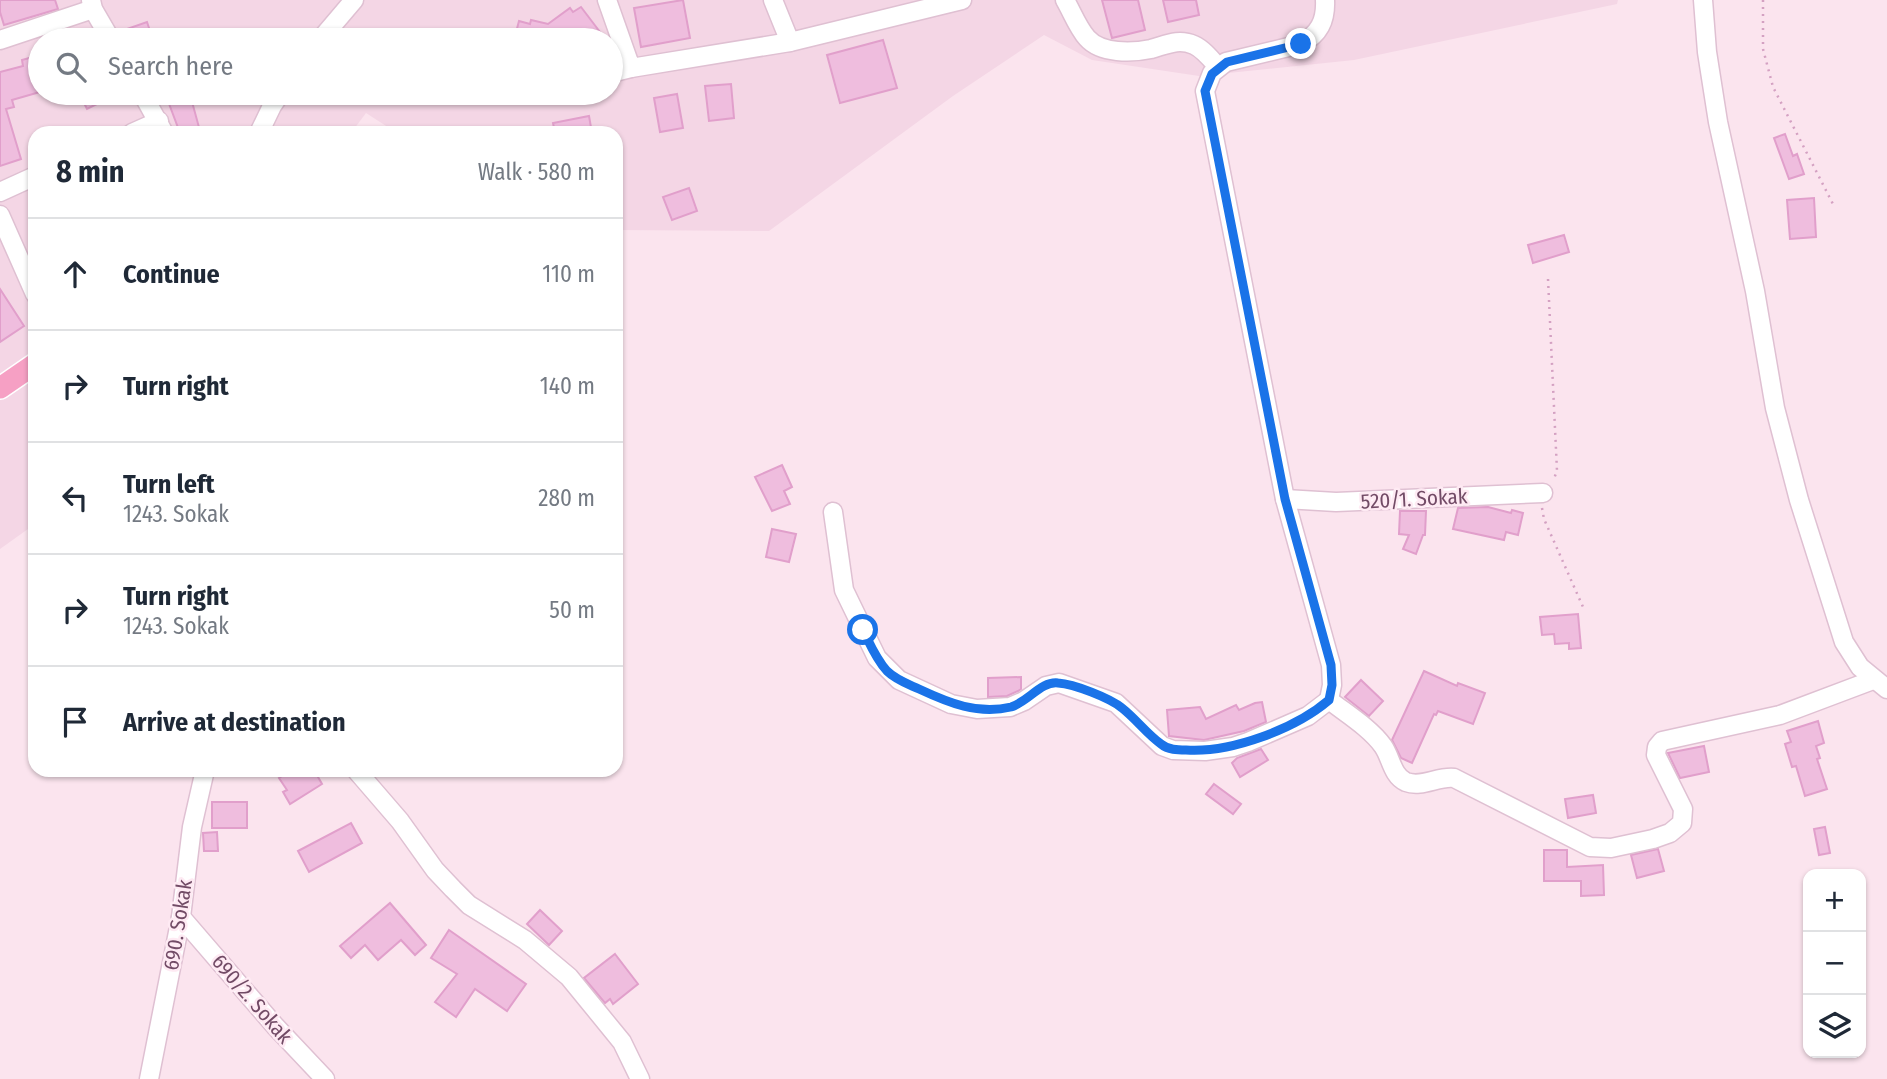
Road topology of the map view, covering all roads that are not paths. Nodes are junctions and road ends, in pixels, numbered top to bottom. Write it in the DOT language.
graph roads {
  1 [pos="354,0"];
  2 [pos="607,0"];
  3 [pos="773,0"];
  4 [pos="962,0"];
  5 [pos="1065,0"];
  6 [pos="1325,0"];
  7 [pos="1703,0"];
  8 [pos="92,5"];
  9 [pos="32,28"];
  10 [pos="104,28"];
  11 [pos="330,28"];
  12 [pos="617,28"];
  13 [pos="28,29"];
  14 [pos="0,40"];
  15 [pos="790,42"];
  16 [pos="623,45"];
  17 [pos="1218,67"];
  18 [pos="631,68"];
  19 [pos="623,70"];
  20 [pos="149,105"];
  21 [pos="274,105"];
  22 [pos="160,126"];
  23 [pos="263,126"];
  24 [pos="28,179"];
  25 [pos="0,192"];
  26 [pos="0,215"];
  27 [pos="28,278"];
  28 [pos="28,369"];
  29 [pos="0,388"];
  30 [pos="1543,493"];
  31 [pos="1285,499"];
  32 [pos="833,512"];
  33 [pos="1880,684"];
  34 [pos="1329,700"];
  35 [pos="203,777"];
  36 [pos="362,777"];
  37 [pos="181,917"];
  38 [pos="149,1079"];
  39 [pos="325,1079"];
  40 [pos="640,1079"];
  1 -- 11 [label="street"];
  2 -- 12 [label="street"];
  3 -- 15 [label="street"];
  4 -- 15 [label="street"];
  5 -- 17 [label="street"];
  6 -- 17 [label="street"];
  7 -- 33 [label="street"];
  8 -- 9 [label="street"];
  8 -- 10 [label="street"];
  13 -- 14 [label="street"];
  15 -- 18 [label="street"];
  16 -- 18 [label="street"];
  17 -- 31 [label="street"];
  18 -- 19 [label="street"];
  20 -- 22 [label="street"];
  21 -- 23 [label="street"];
  24 -- 25 [label="street"];
  26 -- 27 [label="street"];
  28 -- 29 [label="main road"];
  30 -- 31 [label="street, 520/1. Sokak"];
  31 -- 34 [label="street"];
  32 -- 34 [label="street"];
  33 -- 34 [label="street"];
  35 -- 37 [label="street, 690. Sokak"];
  36 -- 40 [label="street"];
  37 -- 38 [label="street, 690. Sokak"];
  37 -- 39 [label="street, 690/2. Sokak"];
}
